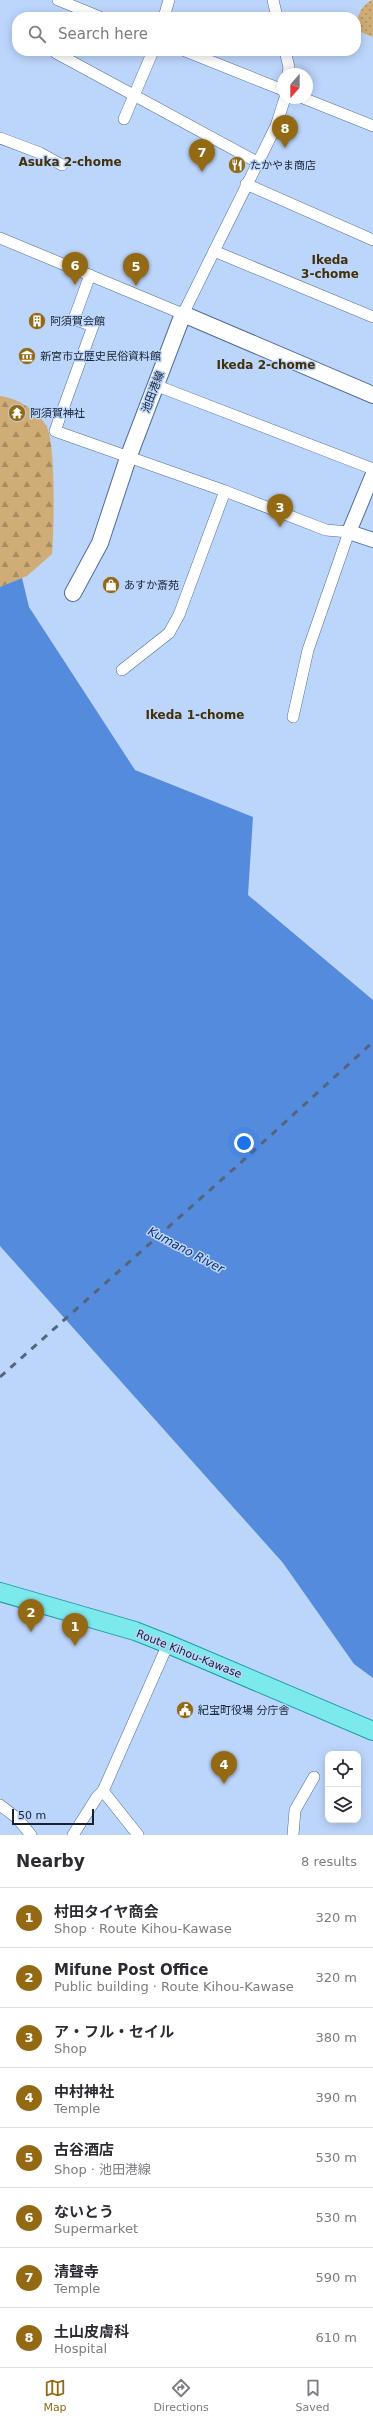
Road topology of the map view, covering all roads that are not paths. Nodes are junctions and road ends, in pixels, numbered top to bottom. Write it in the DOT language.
graph roads {
  1 [pos="58,0"];
  2 [pos="169,0"];
  3 [pos="273,0"];
  4 [pos="88,12"];
  5 [pos="165,12"];
  6 [pos="276,12"];
  7 [pos="62,56"];
  8 [pos="151,56"];
  9 [pos="198,56"];
  10 [pos="286,56"];
  11 [pos="289,68"];
  12 [pos="277,88"];
  13 [pos="135,96"];
  14 [pos="313,102"];
  15 [pos="283,104"];
  16 [pos="124,119"];
  17 [pos="373,126"];
  18 [pos="0,138"];
  19 [pos="257,162"];
  20 [pos="62,165"];
  21 [pos="246,184"];
  22 [pos="0,238"];
  23 [pos="373,240"];
  24 [pos="214,251"];
  25 [pos="90,275"];
  26 [pos="183,314"];
  27 [pos="373,317"];
  28 [pos="155,385"];
  29 [pos="373,395"];
  30 [pos="128,458"];
  31 [pos="373,469"];
  32 [pos="373,474"];
  33 [pos="225,491"];
  34 [pos="349,532"];
  35 [pos="373,540"];
  36 [pos="73,593"];
  37 [pos="122,670"];
  38 [pos="293,717"];
  39 [pos="1,1596"];
  40 [pos="168,1644"];
  41 [pos="373,1731"];
  42 [pos="314,1776"];
  43 [pos="104,1791"];
  44 [pos="0,1805"];
  45 [pos="31,1835"];
  46 [pos="73,1835"];
  47 [pos="138,1835"];
  48 [pos="293,1835"];
  1 -- 4 [label="street"];
  2 -- 5 [label="street"];
  3 -- 6 [label="street"];
  7 -- 13 [label="street"];
  8 -- 13 [label="street"];
  9 -- 12 [label="street"];
  10 -- 11 [label="street"];
  13 -- 16 [label="street"];
  13 -- 19 [label="street"];
  14 -- 17 [label="street"];
  15 -- 19 [label="street"];
  18 -- 20 [label="street"];
  19 -- 21 [label="street"];
  21 -- 23 [label="street"];
  21 -- 24 [label="street"];
  22 -- 25 [label="street"];
  24 -- 26 [label="street"];
  24 -- 27 [label="street"];
  25 -- 26 [label="street"];
  25 -- 30 [label="street"];
  26 -- 28 [label="main road, 池田港線"];
  26 -- 29 [label="main road"];
  28 -- 30 [label="main road, 池田港線"];
  28 -- 31 [label="street"];
  30 -- 33 [label="street"];
  30 -- 36 [label="main road, 池田港線"];
  32 -- 34 [label="street"];
  33 -- 34 [label="street"];
  33 -- 37 [label="street"];
  34 -- 35 [label="street"];
  34 -- 38 [label="street"];
  39 -- 40 [label="main road, Route Kihou-Kawase"];
  40 -- 41 [label="main road, Route Kihou-Kawase"];
  40 -- 43 [label="street"];
  42 -- 48 [label="street"];
  43 -- 46 [label="street"];
  43 -- 47 [label="street"];
  44 -- 45 [label="street"];
}
